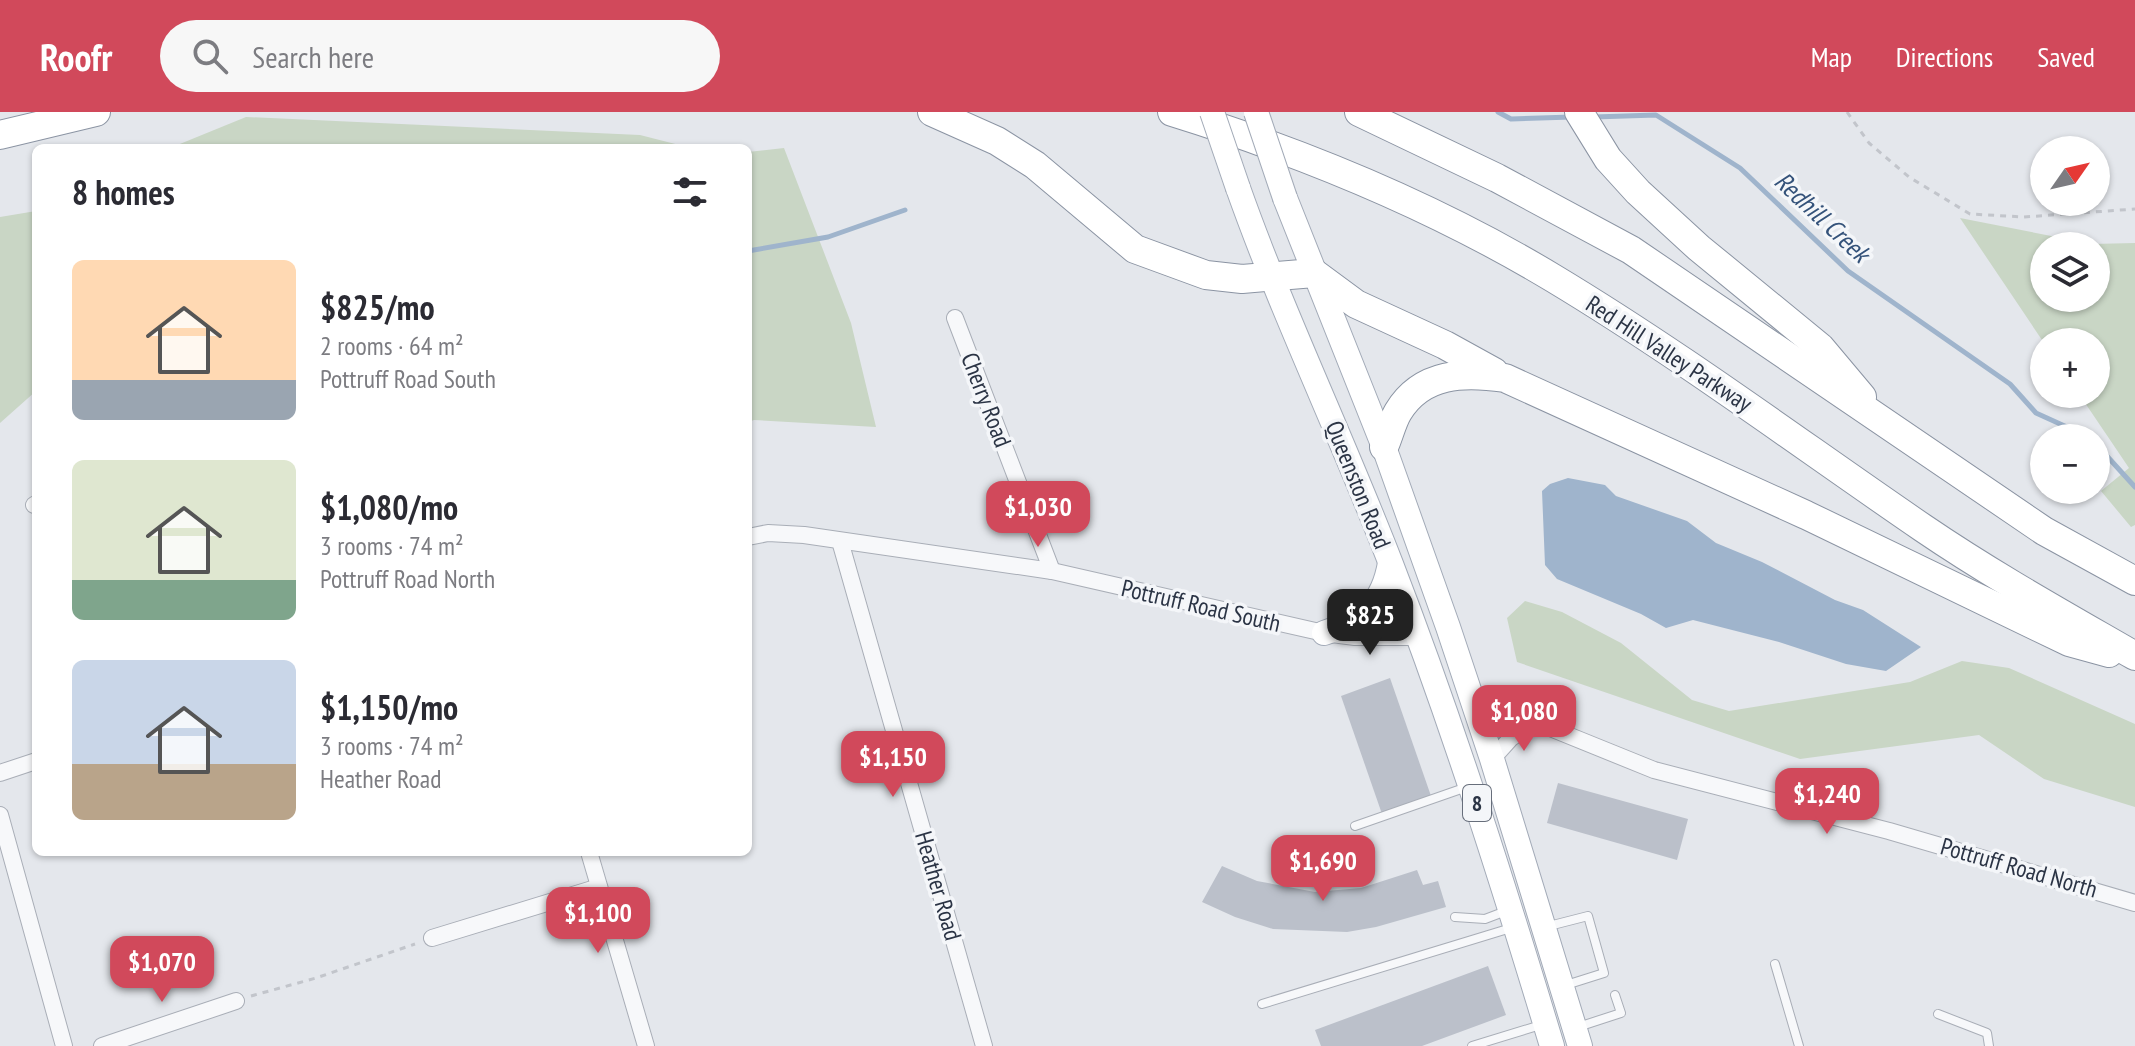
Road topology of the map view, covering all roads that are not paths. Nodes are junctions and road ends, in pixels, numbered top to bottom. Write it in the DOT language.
graph roads {
  1 [pos="96,112"];
  2 [pos="932,112"];
  3 [pos="1172,112"];
  4 [pos="1212,112"];
  5 [pos="1256,112"];
  6 [pos="1359,112"];
  7 [pos="1579,112"];
  8 [pos="0,135"];
  9 [pos="1314,273"];
  10 [pos="1270,277"];
  11 [pos="955,318"];
  12 [pos="1505,378"];
  13 [pos="1885,425"];
  14 [pos="1384,447"];
  15 [pos="752,536"];
  16 [pos="840,541"];
  17 [pos="1390,563"];
  18 [pos="1052,571"];
  19 [pos="2135,581"];
  20 [pos="1324,633"];
  21 [pos="1419,637"];
  22 [pos="2135,659"];
  23 [pos="1469,692"];
  24 [pos="1536,722"];
  25 [pos="1492,759"];
  26 [pos="32,762"];
  27 [pos="0,773"];
  28 [pos="1471,785"];
  29 [pos="0,815"];
  30 [pos="1355,826"];
  31 [pos="590,856"];
  32 [pos="599,887"];
  33 [pos="2135,903"];
  34 [pos="1455,917"];
  35 [pos="1513,918"];
  36 [pos="1543,928"];
  37 [pos="432,938"];
  38 [pos="1775,964"];
  39 [pos="1561,986"];
  40 [pos="1615,995"];
  41 [pos="236,1001"];
  42 [pos="1262,1004"];
  43 [pos="1938,1014"];
  44 [pos="1548,1035"];
  45 [pos="1577,1037"];
  46 [pos="64,1046"];
  47 [pos="102,1046"];
  48 [pos="646,1046"];
  49 [pos="984,1046"];
  50 [pos="1472,1046"];
  51 [pos="1799,1046"];
  52 [pos="1989,1046"];
  1 -- 8 [label="highway"];
  2 -- 10 [label="highway"];
  3 -- 22 [label="highway, Red Hill Valley Parkway"];
  4 -- 10 [label="main road, Queenston Road / 8, bridge"];
  5 -- 9 [label="main road, Queenston Road / 8, bridge"];
  6 -- 13 [label="highway"];
  7 -- 13 [label="highway"];
  9 -- 10 [label="highway"];
  9 -- 12 [label="highway"];
  9 -- 14 [label="main road, Queenston Road / 8"];
  10 -- 17 [label="main road, Queenston Road / 8"];
  11 -- 18 [label="street, Cherry Road"];
  12 -- 14 [label="highway"];
  12 -- 22 [label="highway"];
  13 -- 19 [label="highway"];
  14 -- 23 [label="main road, Queenston Road / 8"];
  15 -- 16 [label="street, Pottruff Road South"];
  16 -- 18 [label="street, Pottruff Road South"];
  16 -- 49 [label="street, Heather Road"];
  17 -- 20 [label="main road"];
  17 -- 21 [label="main road, Queenston Road / 8"];
  18 -- 20 [label="street, Pottruff Road South"];
  20 -- 21 [label="street, Pottruff Road South"];
  21 -- 28 [label="main road, Queenston Road / 8"];
  23 -- 24 [label="street, Pottruff Road North"];
  23 -- 25 [label="main road, Queenston Road / 8"];
  24 -- 25 [label="street"];
  24 -- 33 [label="street, Pottruff Road North"];
  25 -- 36 [label="main road, Queenston Road / 8"];
  26 -- 27 [label="street"];
  28 -- 30 [label="lane"];
  28 -- 35 [label="main road, Queenston Road / 8"];
  29 -- 46 [label="street"];
  31 -- 32 [label="street"];
  32 -- 37 [label="street"];
  32 -- 48 [label="street"];
  34 -- 35 [label="lane"];
  35 -- 42 [label="lane"];
  35 -- 44 [label="main road, Queenston Road / 8"];
  36 -- 39 [label="main road, Queenston Road / 8"];
  36 -- 39 [label="lane"];
  38 -- 51 [label="lane"];
  39 -- 45 [label="main road, Queenston Road / 8"];
  40 -- 45 [label="lane"];
  41 -- 47 [label="street"];
  43 -- 52 [label="lane"];
  44 -- 50 [label="lane"];
}
